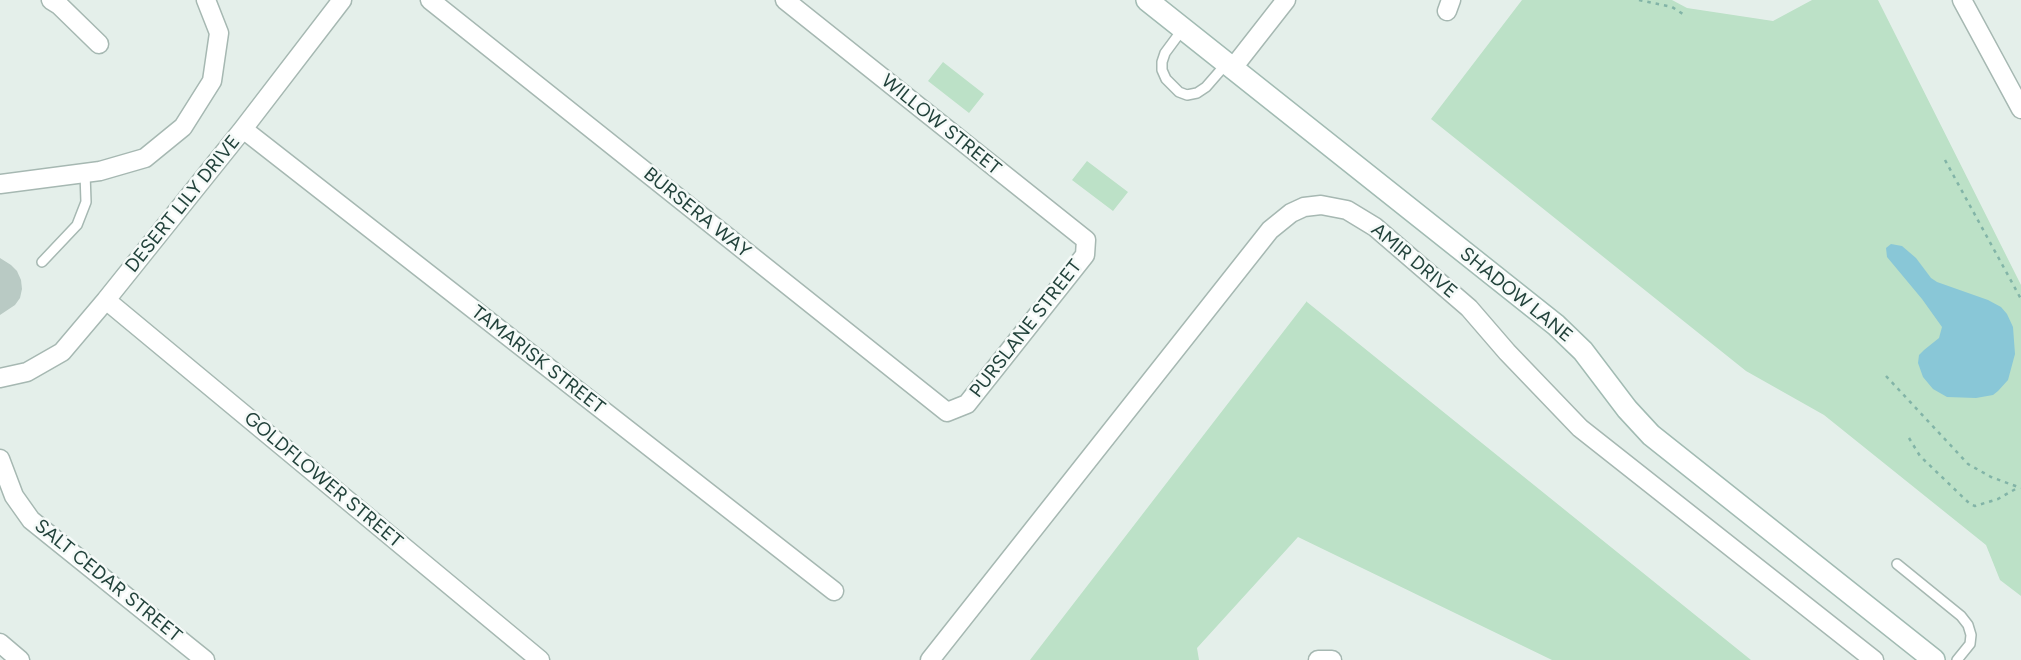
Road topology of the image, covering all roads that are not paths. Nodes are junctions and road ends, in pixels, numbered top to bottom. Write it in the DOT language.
graph roads {
  1 [pos="51,0"];
  2 [pos="206,0"];
  3 [pos="342,0"];
  4 [pos="430,0"];
  5 [pos="785,0"];
  6 [pos="1147,0"];
  7 [pos="1286,0"];
  8 [pos="1962,0"];
  9 [pos="1183,29"];
  10 [pos="99,44"];
  11 [pos="1229,66"];
  12 [pos="2021,109"];
  13 [pos="243,129"];
  14 [pos="85,173"];
  15 [pos="0,184"];
  16 [pos="1085,255"];
  17 [pos="42,262"];
  18 [pos="106,300"];
  19 [pos="0,378"];
  20 [pos="967,404"];
  21 [pos="0,459"];
  22 [pos="1897,564"];
  23 [pos="834,591"];
  24 [pos="0,643"];
  25 [pos="1853,654"];
  26 [pos="20,660"];
  27 [pos="205,660"];
  28 [pos="540,660"];
  29 [pos="930,660"];
  30 [pos="1318,660"];
  31 [pos="1332,660"];
  32 [pos="1874,660"];
  33 [pos="1934,660"];
  34 [pos="1957,660"];
  1 -- 10 [label="street"];
  2 -- 14 [label="street"];
  3 -- 13 [label="street, DESERT LILY DRIVE"];
  4 -- 20 [label="street, BURSERA WAY"];
  5 -- 16 [label="street, WILLOW STREET"];
  6 -- 9 [label="street, SHADOW LANE"];
  7 -- 11 [label="street"];
  8 -- 12 [label="street"];
  9 -- 11 [label="street, SHADOW LANE"];
  9 -- 11 [label="lane"];
  11 -- 33 [label="street, SHADOW LANE"];
  13 -- 18 [label="street, DESERT LILY DRIVE"];
  13 -- 23 [label="street, TAMARISK STREET"];
  14 -- 15 [label="street"];
  14 -- 17 [label="lane"];
  16 -- 20 [label="street, PURSLANE STREET"];
  18 -- 19 [label="street, DESERT LILY DRIVE"];
  18 -- 28 [label="street, GOLDFLOWER STREET"];
  21 -- 27 [label="street, SALT CEDAR STREET"];
  22 -- 34 [label="lane"];
  24 -- 26 [label="street"];
  25 -- 29 [label="street, AMIR DRIVE"];
  25 -- 32 [label="street, AMIR DRIVE"];
  30 -- 31 [label="street"];
}
